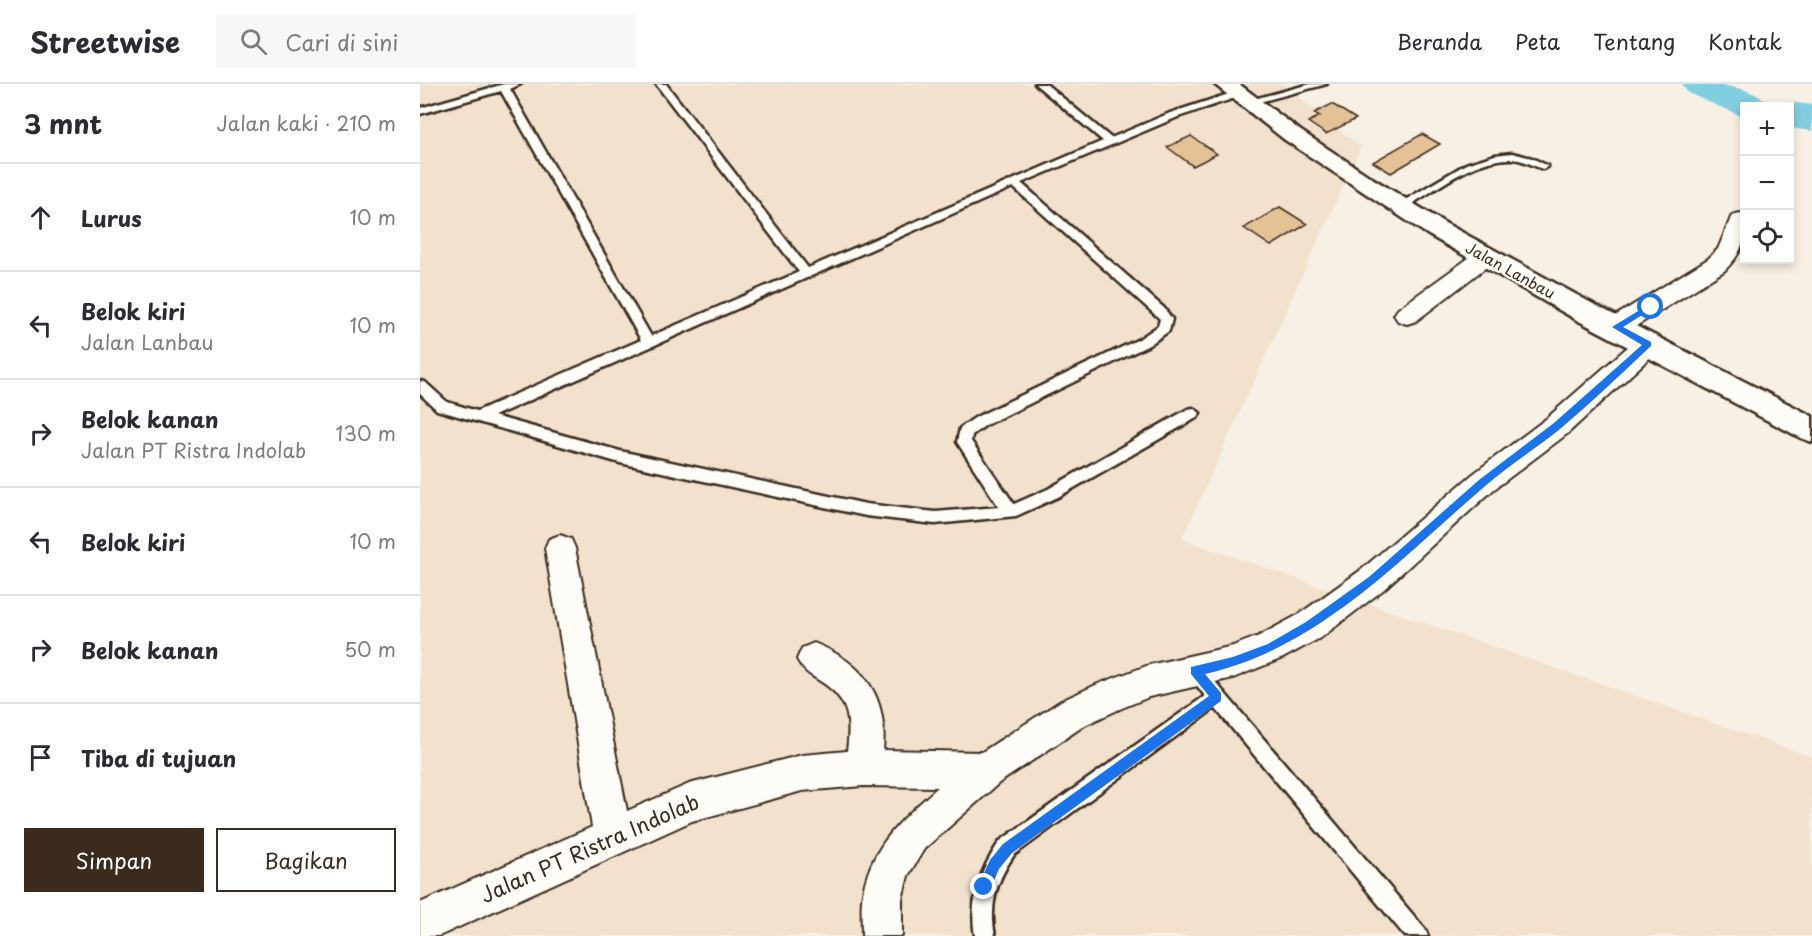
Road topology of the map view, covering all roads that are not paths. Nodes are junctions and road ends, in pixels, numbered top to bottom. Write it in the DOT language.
graph roads {
  1 [pos="516,84"];
  2 [pos="661,84"];
  3 [pos="1040,84"];
  4 [pos="1322,84"];
  5 [pos="504,87"];
  6 [pos="1232,95"];
  7 [pos="420,111"];
  8 [pos="1110,142"];
  9 [pos="1544,166"];
  10 [pos="1014,182"];
  11 [pos="1401,206"];
  12 [pos="1740,220"];
  13 [pos="1485,257"];
  14 [pos="806,273"];
  15 [pos="1407,315"];
  16 [pos="1616,327"];
  17 [pos="649,343"];
  18 [pos="1648,344"];
  19 [pos="420,386"];
  20 [pos="1193,413"];
  21 [pos="478,417"];
  22 [pos="1812,430"];
  23 [pos="1011,512"];
  24 [pos="560,548"];
  25 [pos="813,659"];
  26 [pos="1195,671"];
  27 [pos="1217,697"];
  28 [pos="863,768"];
  29 [pos="986,770"];
  30 [pos="613,836"];
  31 [pos="436,924"];
  32 [pos="882,936"];
  33 [pos="985,936"];
  34 [pos="1418,936"];
  1 -- 5 [label="lane"];
  2 -- 14 [label="lane"];
  3 -- 8 [label="lane"];
  4 -- 6 [label="lane"];
  5 -- 7 [label="lane"];
  5 -- 17 [label="lane"];
  6 -- 8 [label="lane"];
  6 -- 11 [label="street, Jalan Lanbau"];
  8 -- 10 [label="lane"];
  9 -- 11 [label="lane"];
  10 -- 14 [label="lane"];
  10 -- 23 [label="lane"];
  11 -- 13 [label="street, Jalan Lanbau"];
  12 -- 16 [label="street"];
  13 -- 15 [label="street"];
  13 -- 16 [label="street, Jalan Lanbau"];
  14 -- 17 [label="lane"];
  16 -- 18 [label="street, Jalan Lanbau"];
  17 -- 21 [label="lane"];
  18 -- 22 [label="street, Jalan Lanbau"];
  18 -- 26 [label="street"];
  19 -- 21 [label="lane"];
  20 -- 23 [label="lane"];
  21 -- 23 [label="lane"];
  24 -- 30 [label="street"];
  25 -- 28 [label="street"];
  26 -- 27 [label="lane"];
  26 -- 29 [label="street"];
  27 -- 33 [label="lane"];
  27 -- 34 [label="lane"];
  28 -- 29 [label="street, Jalan PT Ristra Indolab"];
  28 -- 30 [label="street, Jalan PT Ristra Indolab"];
  29 -- 32 [label="street"];
  30 -- 31 [label="street, Jalan PT Ristra Indolab"];
}
